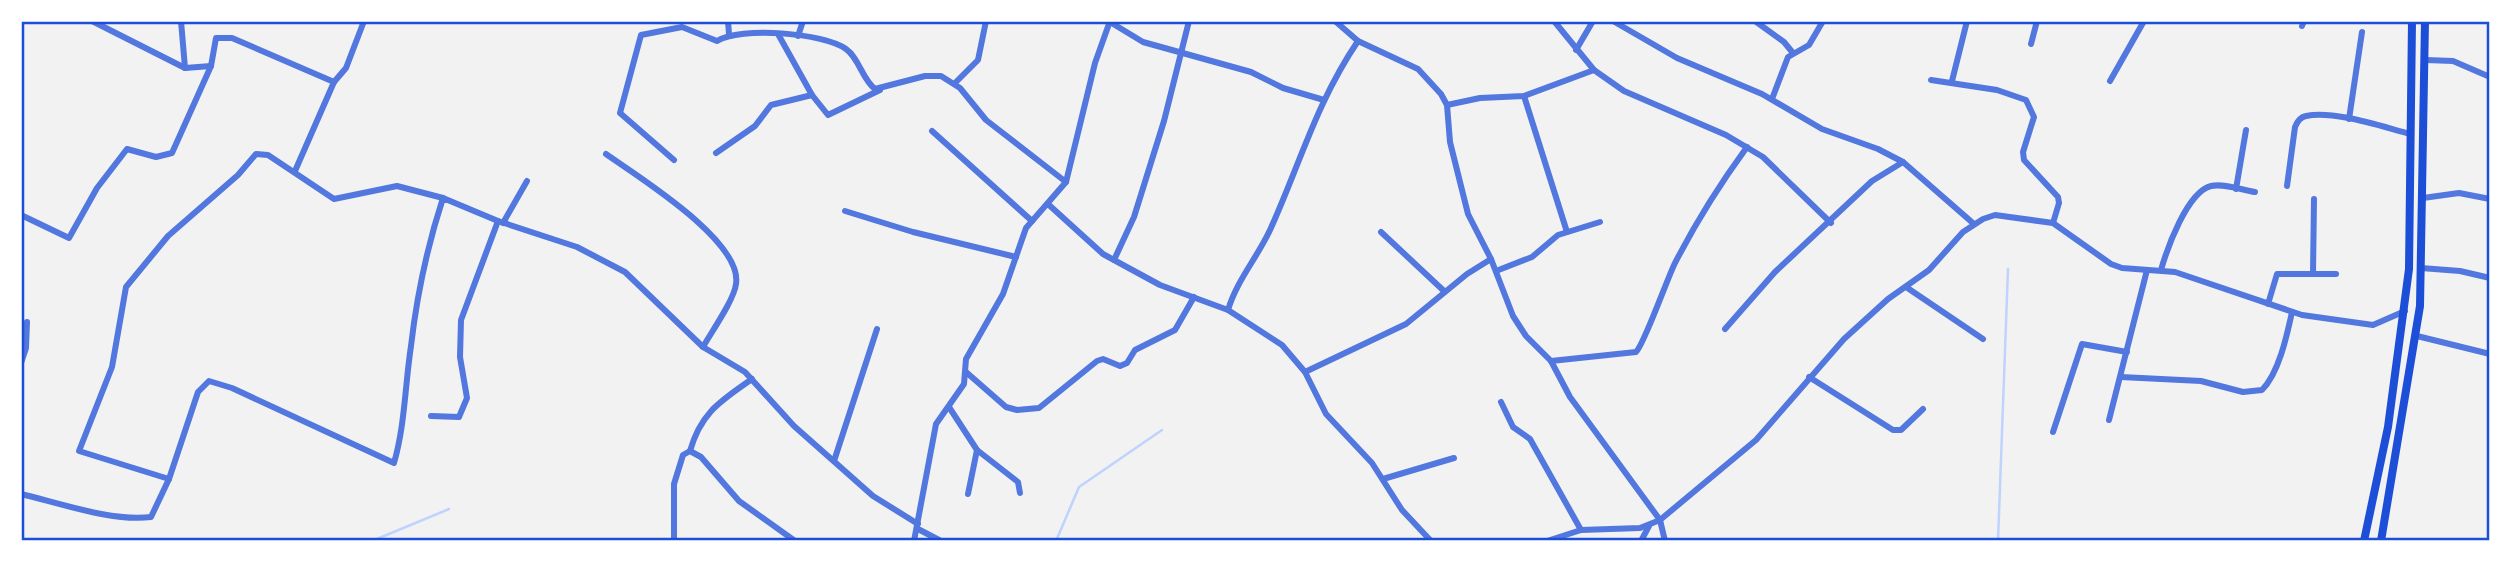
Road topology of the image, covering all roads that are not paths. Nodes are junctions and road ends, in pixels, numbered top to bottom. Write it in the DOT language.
graph roads {
  1 [pos="92,21"];
  2 [pos="181,21"];
  3 [pos="363,21"];
  4 [pos="728,21"];
  5 [pos="803,21"];
  6 [pos="986,21"];
  7 [pos="1110,21"];
  8 [pos="1189,21"];
  9 [pos="1335,21"];
  10 [pos="1554,21"];
  11 [pos="1593,21"];
  12 [pos="1613,21"];
  13 [pos="1755,21"];
  14 [pos="1823,21"];
  15 [pos="1967,21"];
  16 [pos="2037,21"];
  17 [pos="2144,21"];
  18 [pos="2412,21"];
  19 [pos="2425,21"];
  20 [pos="2362,32"];
  21 [pos="729,34"];
  22 [pos="778,34"];
  23 [pos="798,36"];
  24 [pos="1359,41"];
  25 [pos="2031,44"];
  26 [pos="1576,50"];
  27 [pos="1179,51"];
  28 [pos="1793,53"];
  29 [pos="2426,60"];
  30 [pos="211,66"];
  31 [pos="185,68"];
  32 [pos="1594,70"];
  33 [pos="2490,77"];
  34 [pos="1931,80"];
  35 [pos="1952,81"];
  36 [pos="2110,81"];
  37 [pos="334,82"];
  38 [pos="955,83"];
  39 [pos="882,89"];
  40 [pos="812,95"];
  41 [pos="1524,96"];
  42 [pos="1772,99"];
  43 [pos="1324,100"];
  44 [pos="1447,104"];
  45 [pos="2349,119"];
  46 [pos="2246,130"];
  47 [pos="932,131"];
  48 [pos="2411,134"];
  49 [pos="1746,147"];
  50 [pos="606,153"];
  51 [pos="716,153"];
  52 [pos="674,160"];
  53 [pos="1903,162"];
  54 [pos="295,172"];
  55 [pos="527,181"];
  56 [pos="1066,182"];
  57 [pos="2287,186"];
  58 [pos="2236,188"];
  59 [pos="2255,192"];
  60 [pos="443,198"];
  61 [pos="2423,198"];
  62 [pos="2314,199"];
  63 [pos="2490,199"];
  64 [pos="1049,205"];
  65 [pos="845,211"];
  66 [pos="21,215"];
  67 [pos="1032,221"];
  68 [pos="500,222"];
  69 [pos="1600,222"];
  70 [pos="1830,223"];
  71 [pos="2053,223"];
  72 [pos="1973,224"];
  73 [pos="1381,232"];
  74 [pos="1567,232"];
  75 [pos="1016,257"];
  76 [pos="1491,259"];
  77 [pos="1114,260"];
  78 [pos="2421,268"];
  79 [pos="2161,270"];
  80 [pos="1496,271"];
  81 [pos="2147,271"];
  82 [pos="2313,274"];
  83 [pos="2336,274"];
  84 [pos="2490,278"];
  85 [pos="1906,287"];
  86 [pos="1444,291"];
  87 [pos="1194,297"];
  88 [pos="2269,304"];
  89 [pos="1228,310"];
  90 [pos="2405,311"];
  91 [pos="2292,313"];
  92 [pos="27,322"];
  93 [pos="1725,329"];
  94 [pos="877,330"];
  95 [pos="2417,336"];
  96 [pos="1983,340"];
  97 [pos="703,347"];
  98 [pos="2127,352"];
  99 [pos="2490,354"];
  100 [pos="1551,360"];
  101 [pos="21,363"];
  102 [pos="967,372"];
  103 [pos="1305,372"];
  104 [pos="1809,377"];
  105 [pos="2121,377"];
  106 [pos="752,379"];
  107 [pos="1501,402"];
  108 [pos="949,407"];
  109 [pos="1923,409"];
  110 [pos="432,416"];
  111 [pos="2109,421"];
  112 [pos="2053,432"];
  113 [pos="977,450"];
  114 [pos="690,451"];
  115 [pos="1454,458"];
  116 [pos="834,461"];
  117 [pos="169,479"];
  118 [pos="1383,479"];
  119 [pos="1020,493"];
  120 [pos="21,494"];
  121 [pos="968,494"];
  122 [pos="1660,520"];
  123 [pos="918,526"];
  124 [pos="1649,526"];
  125 [pos="1581,530"];
  126 [pos="2384,540"];
  127 [pos="674,541"];
  128 [pos="794,541"];
  129 [pos="914,541"];
  130 [pos="941,541"];
  131 [pos="1431,541"];
  132 [pos="1548,541"];
  133 [pos="1642,541"];
  134 [pos="1665,541"];
  135 [pos="2364,541"];
  1 -- 31 [label="street"];
  2 -- 31 [label="street"];
  3 -- 37 [label="street"];
  4 -- 21 [label="street"];
  5 -- 23 [label="street"];
  6 -- 38 [label="street"];
  7 -- 27 [label="street"];
  7 -- 56 [label="street"];
  8 -- 27 [label="street"];
  9 -- 24 [label="street"];
  10 -- 26 [label="street"];
  11 -- 26 [label="street"];
  12 -- 42 [label="street"];
  13 -- 28 [label="street"];
  14 -- 28 [label="street"];
  15 -- 35 [label="street"];
  16 -- 25 [label="street"];
  17 -- 36 [label="street"];
  18 -- 48 [label="main road"];
  19 -- 29 [label="main road"];
  20 -- 45 [label="street"];
  21 -- 22 [label="street"];
  21 -- 52 [label="street"];
  22 -- 23 [label="street"];
  22 -- 40 [label="street"];
  23 -- 39 [label="street"];
  24 -- 43 [label="street"];
  24 -- 44 [label="street"];
  26 -- 32 [label="street"];
  27 -- 43 [label="street"];
  27 -- 77 [label="street"];
  28 -- 42 [label="street"];
  29 -- 33 [label="street"];
  29 -- 61 [label="main road"];
  30 -- 31 [label="street"];
  30 -- 37 [label="street"];
  30 -- 66 [label="street"];
  32 -- 41 [label="street"];
  32 -- 49 [label="street"];
  34 -- 35 [label="street"];
  35 -- 71 [label="street"];
  37 -- 54 [label="street"];
  38 -- 39 [label="street"];
  38 -- 56 [label="street"];
  39 -- 40 [label="street"];
  40 -- 51 [label="street"];
  41 -- 44 [label="street"];
  41 -- 74 [label="street"];
  42 -- 53 [label="street"];
  43 -- 89 [label="street"];
  44 -- 76 [label="street"];
  45 -- 48 [label="street"];
  45 -- 57 [label="street"];
  46 -- 58 [label="street"];
  47 -- 67 [label="street"];
  48 -- 90 [label="main road"];
  49 -- 70 [label="street"];
  49 -- 100 [label="street"];
  50 -- 97 [label="street"];
  53 -- 70 [label="street"];
  53 -- 72 [label="street"];
  54 -- 60 [label="street"];
  54 -- 117 [label="street"];
  55 -- 68 [label="street"];
  56 -- 64 [label="street"];
  58 -- 59 [label="street"];
  58 -- 79 [label="street"];
  60 -- 68 [label="street"];
  60 -- 117 [label="street"];
  61 -- 63 [label="street"];
  61 -- 78 [label="main road"];
  62 -- 82 [label="street"];
  64 -- 67 [label="street"];
  64 -- 77 [label="street"];
  65 -- 75 [label="street"];
  67 -- 75 [label="street"];
  68 -- 97 [label="street"];
  68 -- 110 [label="street"];
  69 -- 74 [label="street"];
  70 -- 93 [label="street"];
  71 -- 72 [label="street"];
  71 -- 81 [label="street"];
  72 -- 85 [label="street"];
  73 -- 86 [label="street"];
  74 -- 80 [label="street"];
  75 -- 102 [label="street"];
  76 -- 80 [label="street"];
  76 -- 86 [label="street"];
  77 -- 87 [label="street"];
  78 -- 84 [label="street"];
  78 -- 95 [label="main road"];
  79 -- 81 [label="street"];
  79 -- 88 [label="street"];
  80 -- 100 [label="street"];
  81 -- 98 [label="street"];
  82 -- 83 [label="street"];
  82 -- 88 [label="street"];
  85 -- 96 [label="street"];
  85 -- 104 [label="street"];
  86 -- 103 [label="street"];
  87 -- 89 [label="street"];
  87 -- 102 [label="street"];
  88 -- 91 [label="street"];
  89 -- 103 [label="street"];
  90 -- 91 [label="street"];
  90 -- 135 [label="main road"];
  91 -- 105 [label="street"];
  92 -- 101 [label="street"];
  94 -- 116 [label="street"];
  95 -- 99 [label="street"];
  95 -- 126 [label="main road"];
  97 -- 106 [label="street"];
  98 -- 105 [label="street"];
  98 -- 112 [label="street"];
  100 -- 122 [label="street"];
  102 -- 108 [label="street"];
  103 -- 118 [label="street"];
  104 -- 109 [label="street"];
  104 -- 122 [label="street"];
  105 -- 111 [label="street"];
  106 -- 114 [label="street"];
  106 -- 116 [label="street"];
  107 -- 125 [label="street"];
  108 -- 113 [label="street"];
  108 -- 123 [label="street"];
  113 -- 119 [label="street"];
  113 -- 121 [label="street"];
  114 -- 127 [label="street"];
  114 -- 128 [label="street"];
  115 -- 118 [label="street"];
  116 -- 123 [label="street"];
  117 -- 120 [label="street"];
  118 -- 131 [label="street"];
  122 -- 124 [label="street"];
  122 -- 134 [label="street"];
  123 -- 129 [label="street"];
  123 -- 130 [label="street"];
  124 -- 125 [label="street"];
  124 -- 133 [label="street"];
  125 -- 132 [label="street"];
}
